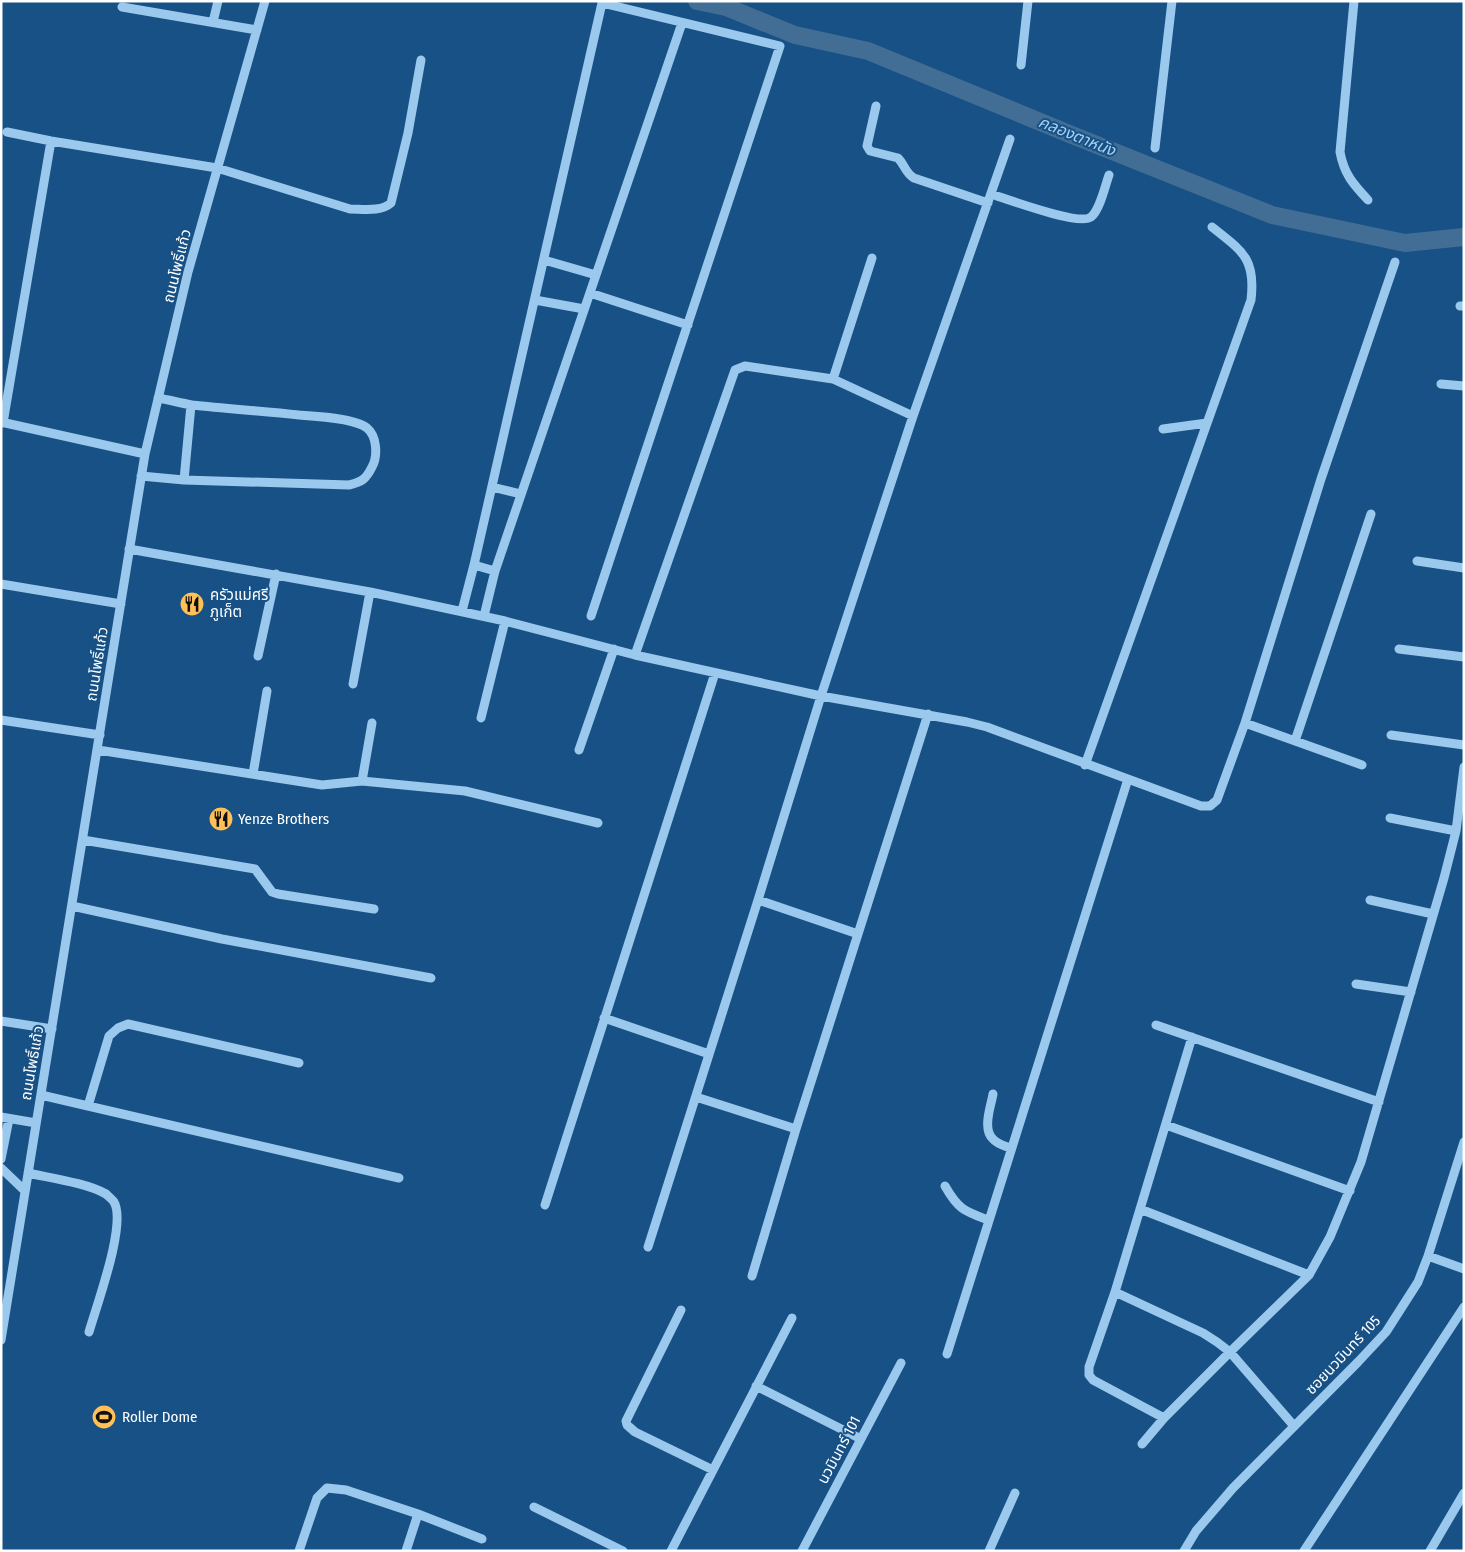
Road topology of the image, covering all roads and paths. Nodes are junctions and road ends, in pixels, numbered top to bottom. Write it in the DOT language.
graph roads {
  1 [pos="218,1"];
  2 [pos="265,1"];
  3 [pos="1028,1"];
  4 [pos="1172,1"];
  5 [pos="1354,1"];
  6 [pos="122,7"];
  7 [pos="214,22"];
  8 [pos="682,23"];
  9 [pos="257,30"];
  10 [pos="421,60"];
  11 [pos="1021,65"];
  12 [pos="876,106"];
  13 [pos="8,132"];
  14 [pos="1010,139"];
  15 [pos="51,141"];
  16 [pos="1155,148"];
  17 [pos="217,168"];
  18 [pos="1109,175"];
  19 [pos="989,198"];
  20 [pos="1368,200"];
  21 [pos="1212,227"];
  22 [pos="872,258"];
  23 [pos="544,260"];
  24 [pos="1395,262"];
  25 [pos="596,275"];
  26 [pos="590,293"];
  27 [pos="535,300"];
  28 [pos="584,309"];
  29 [pos="688,325"];
  30 [pos="833,379"];
  31 [pos="1441,384"];
  32 [pos="1464,386"];
  33 [pos="158,398"];
  34 [pos="191,405"];
  35 [pos="913,416"];
  36 [pos="2,422"];
  37 [pos="1207,423"];
  38 [pos="1162,430"];
  39 [pos="145,454"];
  40 [pos="141,476"];
  41 [pos="184,480"];
  42 [pos="492,486"];
  43 [pos="521,494"];
  44 [pos="1371,514"];
  45 [pos="129,549"];
  46 [pos="1417,561"];
  47 [pos="474,565"];
  48 [pos="1464,568"];
  49 [pos="495,571"];
  50 [pos="276,574"];
  51 [pos="1,584"];
  52 [pos="370,592"];
  53 [pos="121,604"];
  54 [pos="462,612"];
  55 [pos="484,616"];
  56 [pos="591,616"];
  57 [pos="505,621"];
  58 [pos="614,649"];
  59 [pos="1399,649"];
  60 [pos="635,655"];
  61 [pos="258,656"];
  62 [pos="1464,657"];
  63 [pos="715,673"];
  64 [pos="353,684"];
  65 [pos="267,692"];
  66 [pos="821,696"];
  67 [pos="928,714"];
  68 [pos="481,718"];
  69 [pos="1,720"];
  70 [pos="372,722"];
  71 [pos="1245,722"];
  72 [pos="100,735"];
  73 [pos="1392,735"];
  74 [pos="1295,741"];
  75 [pos="1464,745"];
  76 [pos="98,750"];
  77 [pos="579,750"];
  78 [pos="1085,765"];
  79 [pos="1362,765"];
  80 [pos="1464,766"];
  81 [pos="253,774"];
  82 [pos="1128,779"];
  83 [pos="362,781"];
  84 [pos="1390,818"];
  85 [pos="598,823"];
  86 [pos="1456,831"];
  87 [pos="83,840"];
  88 [pos="758,900"];
  89 [pos="1370,900"];
  90 [pos="72,906"];
  91 [pos="374,909"];
  92 [pos="1433,914"];
  93 [pos="858,934"];
  94 [pos="431,978"];
  95 [pos="1356,984"];
  96 [pos="1410,992"];
  97 [pos="604,1018"];
  98 [pos="1,1020"];
  99 [pos="1156,1025"];
  100 [pos="52,1029"];
  101 [pos="1192,1037"];
  102 [pos="710,1054"];
  103 [pos="299,1063"];
  104 [pos="993,1094"];
  105 [pos="41,1095"];
  106 [pos="696,1096"];
  107 [pos="1379,1102"];
  108 [pos="88,1106"];
  109 [pos="5,1118"];
  110 [pos="36,1123"];
  111 [pos="1166,1125"];
  112 [pos="796,1129"];
  113 [pos="1464,1142"];
  114 [pos="1010,1148"];
  115 [pos="1,1159"];
  116 [pos="1,1168"];
  117 [pos="28,1173"];
  118 [pos="399,1178"];
  119 [pos="945,1186"];
  120 [pos="1350,1190"];
  121 [pos="25,1191"];
  122 [pos="545,1205"];
  123 [pos="1140,1208"];
  124 [pos="988,1220"];
  125 [pos="648,1247"];
  126 [pos="1428,1256"];
  127 [pos="1464,1269"];
  128 [pos="1309,1275"];
  129 [pos="752,1276"];
  130 [pos="1115,1292"];
  131 [pos="1464,1307"];
  132 [pos="682,1310"];
  133 [pos="792,1318"];
  134 [pos="89,1332"];
  135 [pos="1,1340"];
  136 [pos="1230,1352"];
  137 [pos="947,1354"];
  138 [pos="901,1363"];
  139 [pos="756,1386"];
  140 [pos="1164,1418"];
  141 [pos="1294,1426"];
  142 [pos="861,1439"];
  143 [pos="1142,1444"];
  144 [pos="713,1470"];
  145 [pos="1015,1493"];
  146 [pos="1464,1493"];
  147 [pos="534,1506"];
  148 [pos="418,1514"];
  149 [pos="482,1539"];
  150 [pos="299,1551"];
  151 [pos="406,1551"];
  152 [pos="624,1551"];
  153 [pos="672,1551"];
  154 [pos="802,1551"];
  155 [pos="989,1551"];
  156 [pos="1184,1551"];
  157 [pos="1304,1551"];
  158 [pos="1430,1551"];
  1 -- 7 [label="street"];
  2 -- 9 [label="street, ถนนโพธิ์แก้ว"];
  3 -- 11 [label="street"];
  4 -- 16 [label="street"];
  5 -- 20 [label="street"];
  6 -- 7 [label="street"];
  7 -- 9 [label="street"];
  8 -- 23 [label="street"];
  8 -- 25 [label="street"];
  8 -- 29 [label="street"];
  9 -- 17 [label="street, ถนนโพธิ์แก้ว"];
  10 -- 17 [label="street"];
  12 -- 19 [label="street"];
  13 -- 15 [label="street"];
  14 -- 19 [label="street"];
  15 -- 17 [label="street"];
  15 -- 36 [label="street"];
  17 -- 33 [label="street, ถนนโพธิ์แก้ว"];
  18 -- 19 [label="street"];
  19 -- 35 [label="street"];
  21 -- 37 [label="street"];
  22 -- 30 [label="street"];
  23 -- 25 [label="street"];
  23 -- 27 [label="street"];
  24 -- 71 [label="street"];
  25 -- 26 [label="street"];
  26 -- 28 [label="street"];
  26 -- 29 [label="street"];
  27 -- 28 [label="street"];
  27 -- 42 [label="street"];
  28 -- 43 [label="street"];
  29 -- 56 [label="street"];
  30 -- 35 [label="street"];
  30 -- 60 [label="street"];
  31 -- 32 [label="street"];
  33 -- 34 [label="street"];
  33 -- 39 [label="street, ถนนโพธิ์แก้ว"];
  34 -- 41 [label="street"];
  34 -- 41 [label="street"];
  35 -- 66 [label="street"];
  36 -- 39 [label="street"];
  37 -- 38 [label="street"];
  37 -- 78 [label="street"];
  39 -- 40 [label="street, ถนนโพธิ์แก้ว"];
  40 -- 41 [label="street"];
  40 -- 45 [label="street, ถนนโพธิ์แก้ว"];
  42 -- 43 [label="street"];
  42 -- 47 [label="street"];
  43 -- 49 [label="street"];
  44 -- 74 [label="street"];
  45 -- 50 [label="street"];
  45 -- 53 [label="street, ถนนโพธิ์แก้ว"];
  46 -- 48 [label="street"];
  47 -- 49 [label="street"];
  47 -- 54 [label="street"];
  49 -- 55 [label="street"];
  50 -- 52 [label="street"];
  50 -- 61 [label="street"];
  51 -- 53 [label="street"];
  52 -- 54 [label="street"];
  52 -- 64 [label="street"];
  53 -- 72 [label="street, ถนนโพธิ์แก้ว"];
  54 -- 55 [label="street"];
  55 -- 57 [label="street"];
  57 -- 58 [label="street"];
  57 -- 68 [label="street"];
  58 -- 60 [label="street"];
  58 -- 77 [label="street"];
  59 -- 62 [label="street"];
  60 -- 63 [label="street"];
  63 -- 66 [label="street"];
  63 -- 97 [label="street"];
  65 -- 81 [label="street"];
  66 -- 67 [label="street"];
  66 -- 88 [label="street"];
  67 -- 78 [label="street"];
  67 -- 93 [label="street"];
  69 -- 72 [label="street"];
  70 -- 83 [label="street"];
  71 -- 74 [label="street"];
  71 -- 82 [label="street"];
  72 -- 76 [label="street, ถนนโพธิ์แก้ว"];
  73 -- 75 [label="street"];
  74 -- 79 [label="street"];
  76 -- 81 [label="street"];
  76 -- 87 [label="street, ถนนโพธิ์แก้ว"];
  78 -- 82 [label="street"];
  80 -- 86 [label="street"];
  81 -- 83 [label="street"];
  82 -- 114 [label="street"];
  83 -- 85 [label="street"];
  84 -- 86 [label="street"];
  86 -- 92 [label="street"];
  87 -- 90 [label="street, ถนนโพธิ์แก้ว"];
  87 -- 91 [label="street"];
  88 -- 93 [label="street"];
  88 -- 102 [label="street"];
  89 -- 92 [label="street"];
  90 -- 94 [label="street"];
  90 -- 100 [label="street, ถนนโพธิ์แก้ว"];
  92 -- 96 [label="street"];
  93 -- 112 [label="street"];
  95 -- 96 [label="street"];
  96 -- 107 [label="street"];
  97 -- 102 [label="street"];
  97 -- 122 [label="street"];
  98 -- 100 [label="street"];
  99 -- 101 [label="street"];
  100 -- 105 [label="street, ถนนโพธิ์แก้ว"];
  101 -- 107 [label="street"];
  101 -- 111 [label="street"];
  102 -- 106 [label="street"];
  103 -- 108 [label="street"];
  104 -- 114 [label="street"];
  105 -- 108 [label="street"];
  105 -- 110 [label="street, ถนนโพธิ์แก้ว"];
  106 -- 112 [label="street"];
  106 -- 125 [label="street"];
  107 -- 120 [label="street"];
  108 -- 118 [label="street"];
  109 -- 110 [label="street"];
  109 -- 115 [label="street"];
  110 -- 117 [label="street, ถนนโพธิ์แก้ว"];
  111 -- 120 [label="street"];
  111 -- 123 [label="street"];
  112 -- 129 [label="street"];
  113 -- 126 [label="street, ซอยนวมินทร์ 105"];
  114 -- 124 [label="street"];
  116 -- 121 [label="street"];
  117 -- 121 [label="street, ถนนโพธิ์แก้ว"];
  117 -- 134 [label="street"];
  119 -- 124 [label="street"];
  120 -- 128 [label="street"];
  121 -- 135 [label="street, ถนนโพธิ์แก้ว"];
  123 -- 128 [label="street"];
  123 -- 130 [label="street"];
  124 -- 137 [label="street"];
  126 -- 127 [label="street"];
  126 -- 141 [label="street, ซอยนวมินทร์ 105"];
  128 -- 136 [label="street"];
  130 -- 136 [label="street"];
  130 -- 140 [label="street"];
  131 -- 157 [label="street"];
  132 -- 144 [label="street"];
  133 -- 139 [label="street"];
  136 -- 140 [label="street"];
  136 -- 141 [label="street"];
  138 -- 142 [label="street, นวมินทร์ 101"];
  139 -- 142 [label="street"];
  139 -- 144 [label="street"];
  140 -- 143 [label="street"];
  141 -- 156 [label="street, ซอยนวมินทร์ 105"];
  142 -- 154 [label="street, นวมินทร์ 101"];
  144 -- 153 [label="street"];
  145 -- 155 [label="street"];
  146 -- 158 [label="street"];
  147 -- 152 [label="street"];
  148 -- 149 [label="street"];
  148 -- 150 [label="street"];
  148 -- 151 [label="street"];
}
